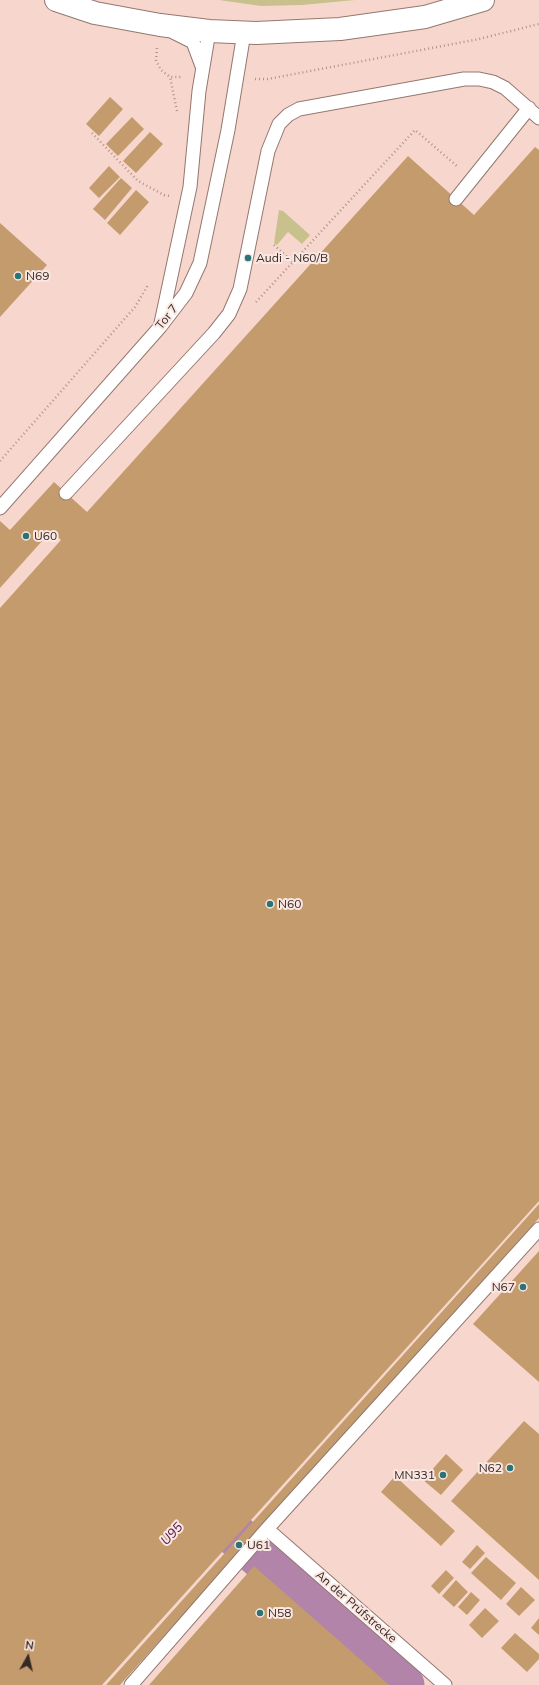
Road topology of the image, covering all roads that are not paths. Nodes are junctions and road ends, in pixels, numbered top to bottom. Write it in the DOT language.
graph roads {
  1 [pos="56,0"];
  2 [pos="483,0"];
  3 [pos="160,26"];
  4 [pos="209,31"];
  5 [pos="244,33"];
  6 [pos="202,69"];
  7 [pos="529,108"];
  8 [pos="539,118"];
  9 [pos="456,199"];
  10 [pos="160,327"];
  11 [pos="66,493"];
  12 [pos="0,508"];
  13 [pos="539,1229"];
  14 [pos="266,1529"];
  15 [pos="130,1685"];
  16 [pos="445,1685"];
  1 -- 3 [label="main road"];
  2 -- 5 [label="main road"];
  3 -- 4 [label="main road"];
  3 -- 6 [label="lane"];
  4 -- 5 [label="main road"];
  4 -- 6 [label="lane"];
  5 -- 10 [label="lane, Tor 7"];
  6 -- 10 [label="lane"];
  7 -- 8 [label="lane"];
  7 -- 9 [label="lane"];
  7 -- 11 [label="lane"];
  10 -- 12 [label="lane, Tor 7"];
  13 -- 14 [label="lane"];
  14 -- 15 [label="lane"];
  14 -- 16 [label="lane, An der Prüfstrecke"];
}
